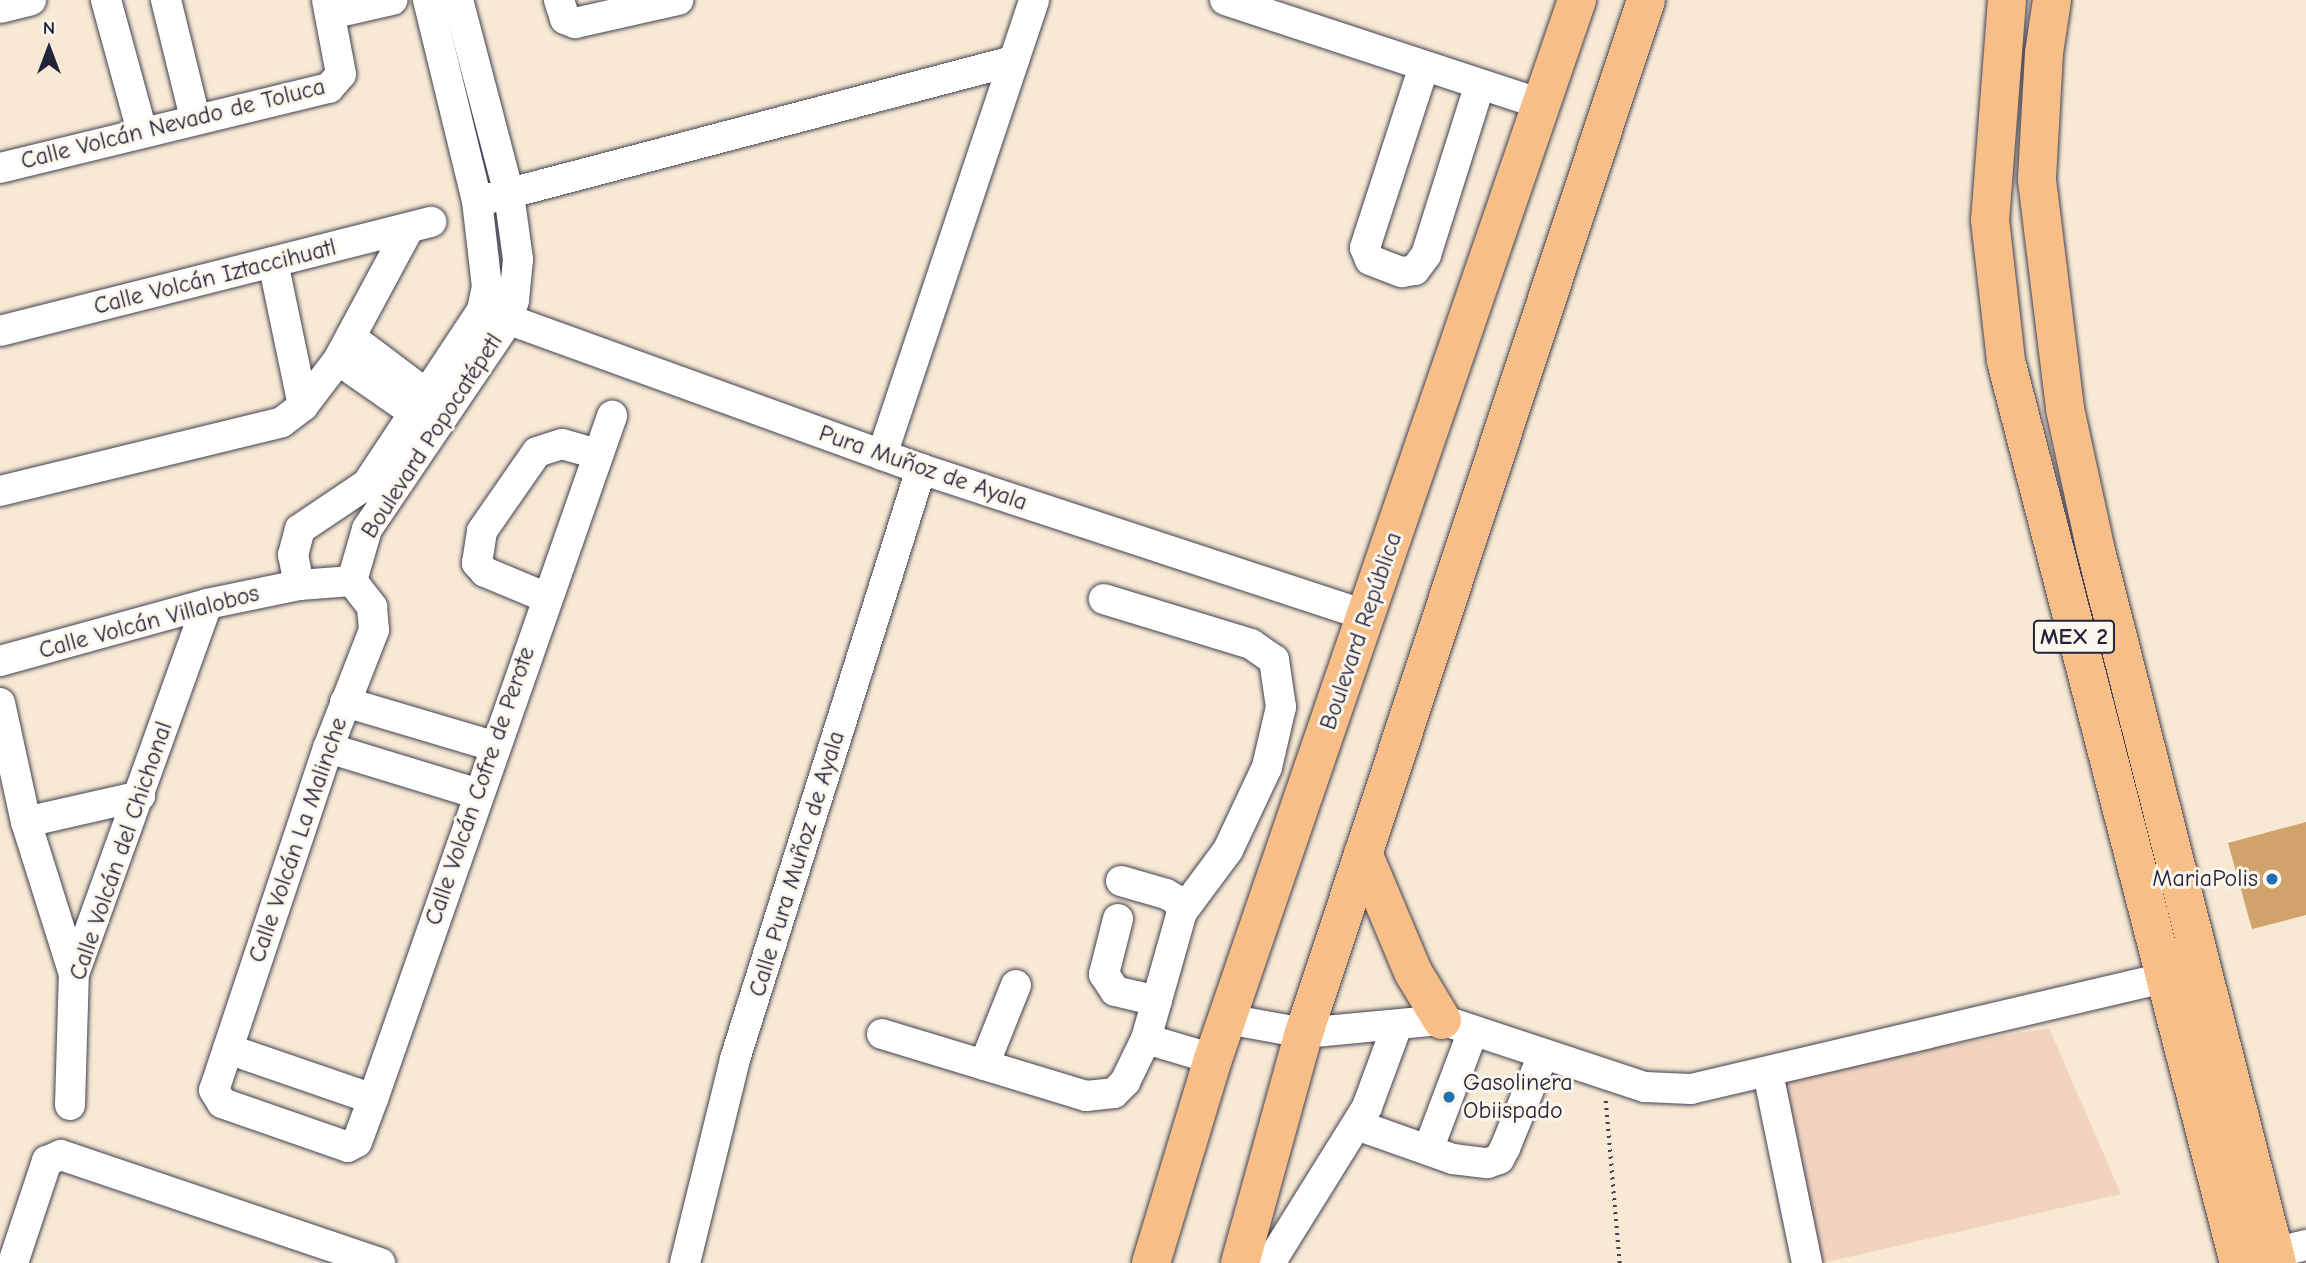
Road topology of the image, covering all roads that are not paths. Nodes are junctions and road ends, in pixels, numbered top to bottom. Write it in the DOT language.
graph roads {
  1 [pos="31,0"];
  2 [pos="106,0"];
  3 [pos="166,0"];
  4 [pos="392,0"];
  5 [pos="428,0"];
  6 [pos="458,0"];
  7 [pos="678,0"];
  8 [pos="1034,0"];
  9 [pos="1225,0"];
  10 [pos="1577,0"];
  11 [pos="1646,0"];
  12 [pos="2007,0"];
  13 [pos="2052,0"];
  14 [pos="328,7"];
  15 [pos="0,8"];
  16 [pos="562,9"];
  17 [pos="1013,61"];
  18 [pos="1424,66"];
  19 [pos="1480,84"];
  20 [pos="1541,104"];
  21 [pos="195,118"];
  22 [pos="142,132"];
  23 [pos="0,168"];
  24 [pos="509,194"];
  25 [pos="477,201"];
  26 [pos="274,262"];
  27 [pos="495,316"];
  28 [pos="0,331"];
  29 [pos="345,349"];
  30 [pos="303,406"];
  31 [pos="430,410"];
  32 [pos="612,416"];
  33 [pos="598,454"];
  34 [pos="882,455"];
  35 [pos="921,469"];
  36 [pos="1,485"];
  37 [pos="352,581"];
  38 [pos="299,585"];
  39 [pos="545,597"];
  40 [pos="1104,599"];
  41 [pos="207,604"];
  42 [pos="1367,616"];
  43 [pos="0,661"];
  44 [pos="345,702"];
  45 [pos="0,703"];
  46 [pos="493,746"];
  47 [pos="328,748"];
  48 [pos="478,794"];
  49 [pos="140,796"];
  50 [pos="26,822"];
  51 [pos="1363,853"];
  52 [pos="1121,881"];
  53 [pos="1182,912"];
  54 [pos="1118,919"];
  55 [pos="2202,968"];
  56 [pos="74,974"];
  57 [pos="2163,978"];
  58 [pos="1017,985"];
  59 [pos="1157,1001"];
  60 [pos="1227,1019"];
  61 [pos="1458,1025"];
  62 [pos="1397,1026"];
  63 [pos="1304,1033"];
  64 [pos="882,1034"];
  65 [pos="1146,1040"];
  66 [pos="228,1049"];
  67 [pos="1543,1055"];
  68 [pos="1213,1059"];
  69 [pos="984,1065"];
  70 [pos="1768,1073"];
  71 [pos="373,1099"];
  72 [pos="70,1105"];
  73 [pos="1357,1125"];
  74 [pos="342,1147"];
  75 [pos="1428,1150"];
  76 [pos="2274,1256"];
  77 [pos="13,1263"];
  78 [pos="380,1263"];
  79 [pos="685,1263"];
  80 [pos="1151,1263"];
  81 [pos="1240,1263"];
  82 [pos="1270,1263"];
  83 [pos="1807,1263"];
  1 -- 15 [label="street"];
  2 -- 22 [label="street"];
  3 -- 21 [label="street"];
  4 -- 14 [label="street"];
  5 -- 25 [label="street, Boulevard Popocatépetl"];
  6 -- 24 [label="street, Boulevard Popocatépetl"];
  7 -- 16 [label="street"];
  8 -- 17 [label="street"];
  9 -- 18 [label="street"];
  10 -- 20 [label="main road, Boulevard República"];
  11 -- 51 [label="main road"];
  12 -- 57 [label="main road, MEX 2"];
  13 -- 55 [label="main road, MEX 2"];
  14 -- 21 [label="street, Calle Volcán Nevado de Toluca"];
  17 -- 24 [label="street"];
  17 -- 34 [label="street"];
  18 -- 19 [label="street"];
  18 -- 19 [label="street"];
  19 -- 20 [label="street"];
  20 -- 42 [label="main road, Boulevard República"];
  21 -- 22 [label="street, Calle Volcán Nevado de Toluca"];
  22 -- 23 [label="street, Calle Volcán Nevado de Toluca"];
  24 -- 25 [label="street"];
  24 -- 27 [label="street, Boulevard Popocatépetl"];
  25 -- 27 [label="street, Boulevard Popocatépetl"];
  26 -- 28 [label="street, Calle Volcán Iztaccihuatl"];
  26 -- 29 [label="street, Calle Volcán Iztaccihuatl"];
  26 -- 30 [label="street"];
  27 -- 31 [label="street, Boulevard Popocatépetl"];
  27 -- 34 [label="street, Pura Muñoz de Ayala"];
  29 -- 30 [label="street"];
  29 -- 31 [label="street"];
  30 -- 36 [label="street"];
  31 -- 37 [label="street, Boulevard Popocatépetl"];
  31 -- 38 [label="street, Boulevard Popocatépetl"];
  32 -- 33 [label="street, Calle Volcán Cofre de Perote"];
  33 -- 39 [label="street, Calle Volcán Cofre de Perote"];
  33 -- 39 [label="street"];
  34 -- 35 [label="street, Pura Muñoz de Ayala"];
  35 -- 42 [label="street, Pura Muñoz de Ayala"];
  35 -- 79 [label="street, Calle Pura Muñoz de Ayala"];
  37 -- 38 [label="street"];
  37 -- 44 [label="street, Calle Volcán La Malinche"];
  38 -- 41 [label="street, Calle Volcán Villalobos"];
  39 -- 46 [label="street, Calle Volcán Cofre de Perote"];
  40 -- 53 [label="street"];
  41 -- 43 [label="street, Calle Volcán Villalobos"];
  41 -- 49 [label="street, Calle Volcán del Chichonal"];
  42 -- 60 [label="main road, Boulevard República"];
  44 -- 46 [label="street"];
  44 -- 47 [label="street, Calle Volcán La Malinche"];
  45 -- 50 [label="street"];
  46 -- 48 [label="street, Calle Volcán Cofre de Perote"];
  47 -- 48 [label="street"];
  47 -- 66 [label="street, Calle Volcán La Malinche"];
  48 -- 71 [label="street, Calle Volcán Cofre de Perote"];
  49 -- 50 [label="street"];
  49 -- 56 [label="street, Calle Volcán del Chichonal"];
  50 -- 56 [label="street"];
  51 -- 61 [label="main road"];
  51 -- 63 [label="main road"];
  52 -- 53 [label="street"];
  53 -- 59 [label="street"];
  54 -- 59 [label="street"];
  55 -- 57 [label="street"];
  55 -- 76 [label="main road, MEX 2"];
  56 -- 72 [label="street, Calle Volcán del Chichonal"];
  57 -- 70 [label="street"];
  57 -- 76 [label="main road, MEX 2"];
  58 -- 69 [label="street"];
  59 -- 65 [label="street"];
  60 -- 63 [label="street"];
  60 -- 68 [label="main road, Boulevard República"];
  61 -- 62 [label="street"];
  61 -- 67 [label="street"];
  61 -- 75 [label="street"];
  62 -- 63 [label="street"];
  62 -- 73 [label="street"];
  63 -- 81 [label="main road"];
  64 -- 69 [label="street"];
  65 -- 68 [label="street"];
  65 -- 69 [label="street"];
  66 -- 71 [label="street"];
  66 -- 74 [label="street, Calle Volcán La Malinche"];
  67 -- 70 [label="street"];
  67 -- 75 [label="street"];
  68 -- 80 [label="main road, Boulevard República"];
  70 -- 83 [label="street"];
  71 -- 74 [label="street, Calle Volcán Cofre de Perote"];
  73 -- 75 [label="street"];
  73 -- 82 [label="street"];
  77 -- 78 [label="street"];
}
